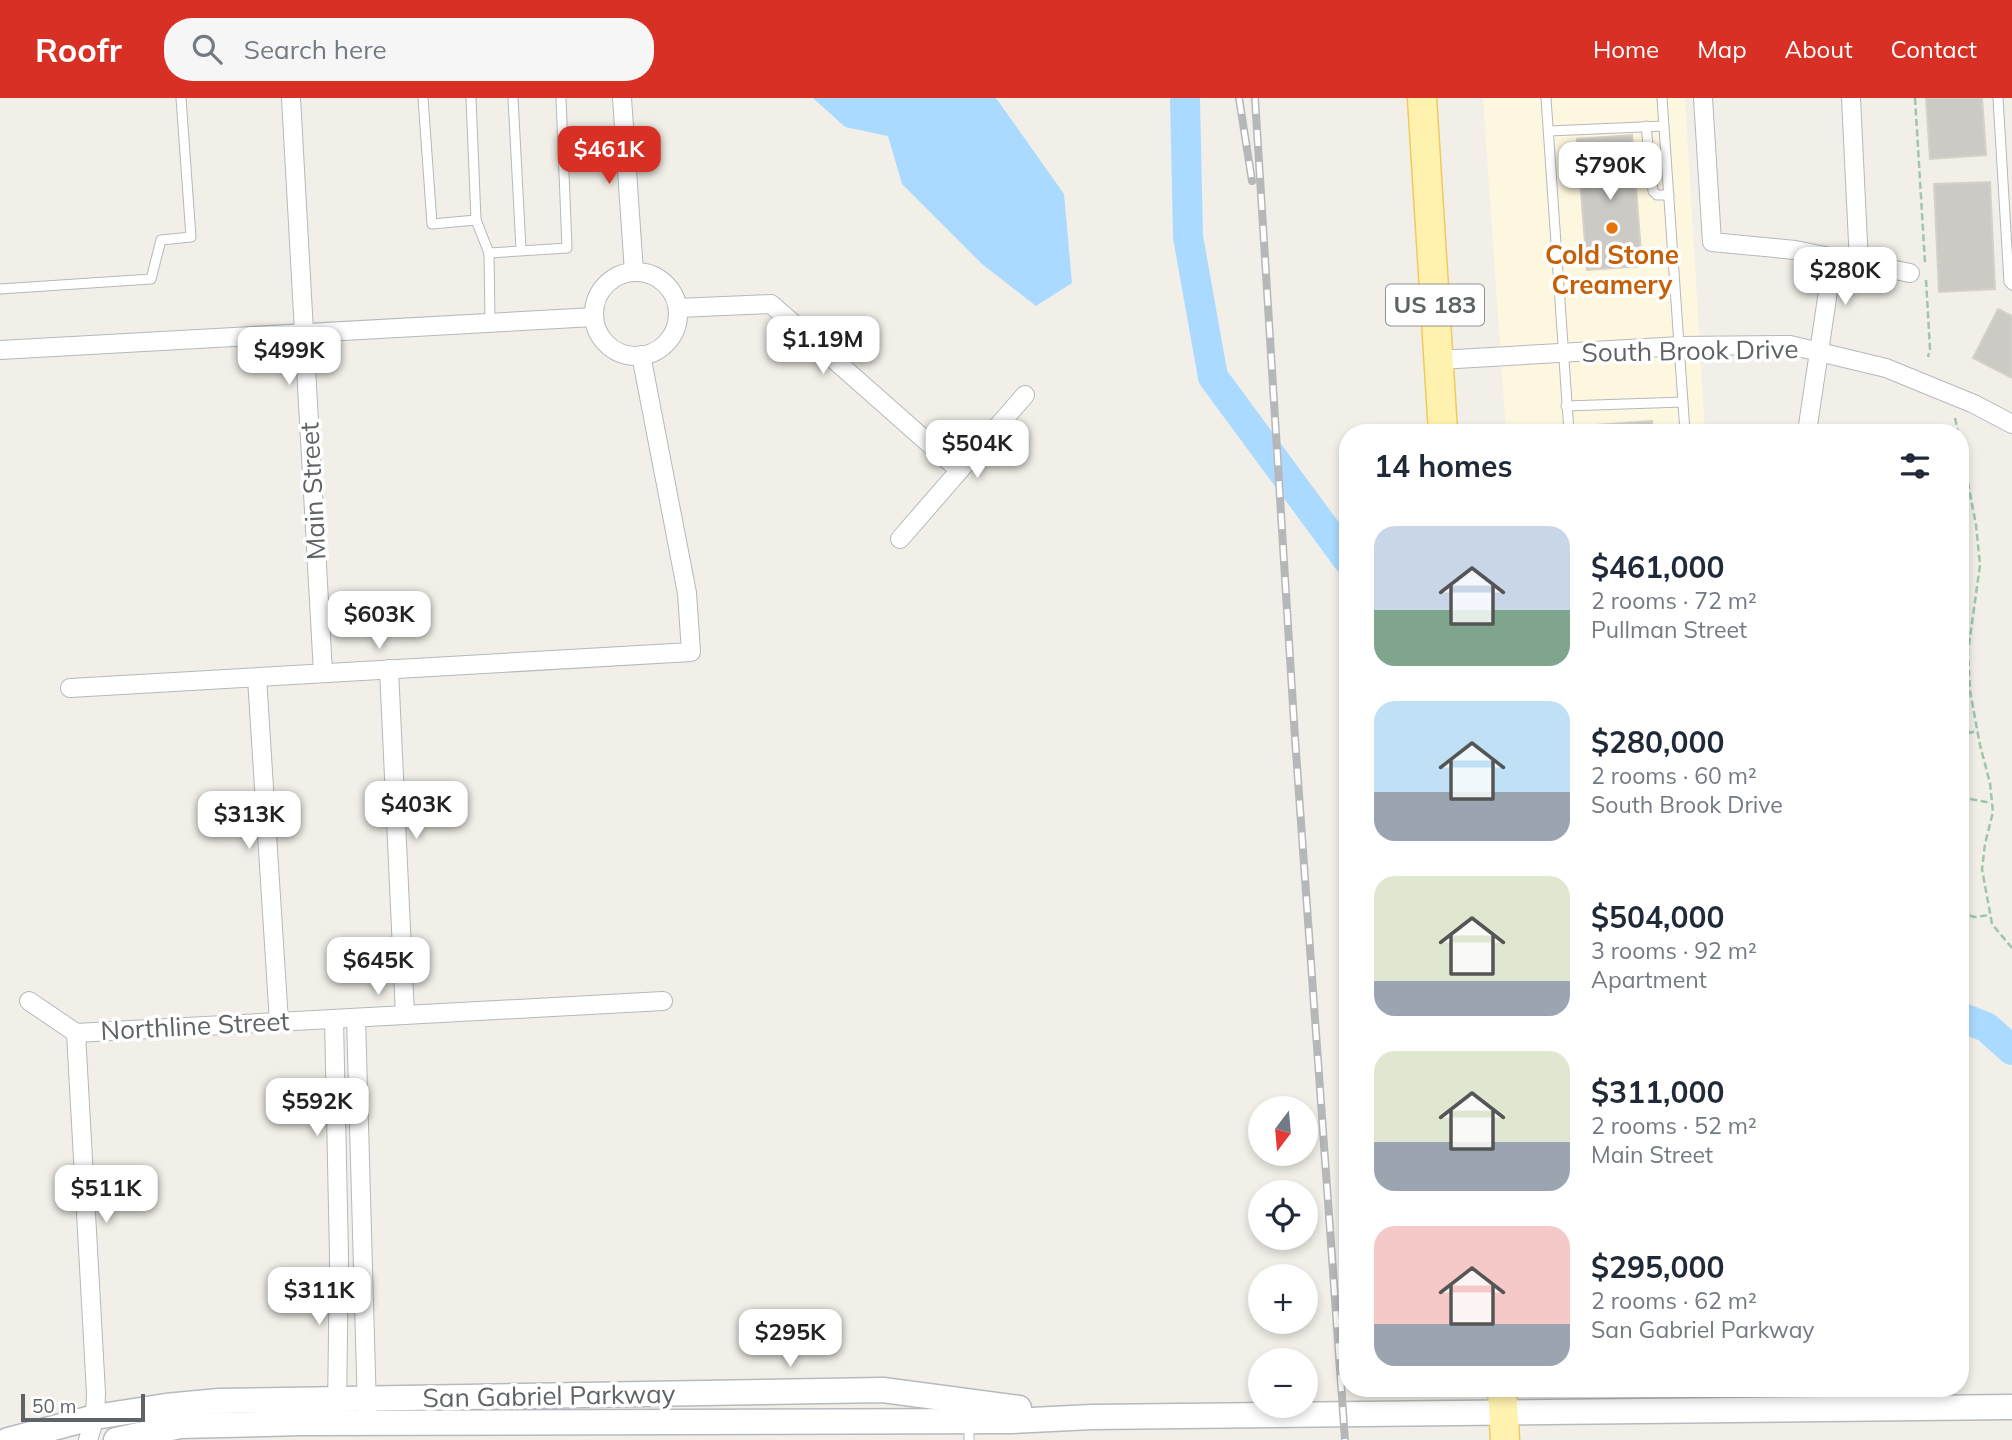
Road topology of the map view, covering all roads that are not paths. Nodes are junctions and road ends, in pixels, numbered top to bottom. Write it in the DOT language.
graph roads {
  1 [pos="181,98"];
  2 [pos="291,98"];
  3 [pos="423,98"];
  4 [pos="471,98"];
  5 [pos="513,98"];
  6 [pos="561,98"];
  7 [pos="622,98"];
  8 [pos="1422,98"];
  9 [pos="1546,98"];
  10 [pos="1662,98"];
  11 [pos="1703,98"];
  12 [pos="1851,98"];
  13 [pos="1998,98"];
  14 [pos="1664,126"];
  15 [pos="1646,127"];
  16 [pos="1549,131"];
  17 [pos="1669,195"];
  18 [pos="477,220"];
  19 [pos="521,249"];
  20 [pos="489,253"];
  21 [pos="1833,258"];
  22 [pos="1858,263"];
  23 [pos="634,272"];
  24 [pos="1920,273"];
  25 [pos="2012,285"];
  26 [pos="0,289"];
  27 [pos="678,308"];
  28 [pos="594,317"];
  29 [pos="490,322"];
  30 [pos="306,331"];
  31 [pos="1680,346"];
  32 [pos="0,349"];
  33 [pos="1818,350"];
  34 [pos="1563,353"];
  35 [pos="641,355"];
  36 [pos="1438,360"];
  37 [pos="1025,395"];
  38 [pos="1683,402"];
  39 [pos="1566,406"];
  40 [pos="1442,424"];
  41 [pos="1568,424"];
  42 [pos="1684,424"];
  43 [pos="1808,424"];
  44 [pos="2012,424"];
  45 [pos="959,470"];
  46 [pos="900,539"];
  47 [pos="389,669"];
  48 [pos="323,673"];
  49 [pos="257,678"];
  50 [pos="70,688"];
  51 [pos="29,1001"];
  52 [pos="663,1001"];
  53 [pos="405,1015"];
  54 [pos="356,1018"];
  55 [pos="334,1019"];
  56 [pos="279,1022"];
  57 [pos="76,1033"];
  58 [pos="338,1399"];
  59 [pos="367,1399"];
  60 [pos="1502,1399"];
  61 [pos="2012,1407"];
  62 [pos="1092,1417"];
  63 [pos="336,1428"];
  64 [pos="368,1428"];
  65 [pos="91,1429"];
  66 [pos="969,1430"];
  67 [pos="8,1440"];
  68 [pos="116,1440"];
  69 [pos="1505,1440"];
  1 -- 26 [label="lane"];
  2 -- 30 [label="street, Main Street"];
  3 -- 18 [label="lane"];
  4 -- 18 [label="lane"];
  5 -- 19 [label="lane"];
  6 -- 19 [label="lane"];
  7 -- 23 [label="street"];
  8 -- 36 [label="main road, US 183"];
  9 -- 16 [label="lane"];
  10 -- 14 [label="lane"];
  11 -- 21 [label="street"];
  12 -- 22 [label="street"];
  13 -- 25 [label="lane"];
  14 -- 15 [label="lane"];
  14 -- 17 [label="lane"];
  15 -- 16 [label="lane"];
  15 -- 17 [label="lane"];
  16 -- 34 [label="lane"];
  17 -- 31 [label="lane"];
  18 -- 20 [label="lane"];
  19 -- 20 [label="lane"];
  20 -- 29 [label="lane"];
  21 -- 22 [label="street"];
  21 -- 33 [label="street"];
  22 -- 24 [label="street"];
  23 -- 27 [label="street"];
  23 -- 28 [label="street"];
  27 -- 35 [label="street"];
  27 -- 45 [label="street"];
  28 -- 29 [label="street"];
  28 -- 35 [label="street"];
  29 -- 30 [label="street"];
  30 -- 32 [label="street"];
  30 -- 48 [label="street, Main Street"];
  31 -- 33 [label="street, South Brook Drive"];
  31 -- 34 [label="street, South Brook Drive"];
  31 -- 38 [label="lane"];
  33 -- 43 [label="street"];
  33 -- 44 [label="street, South Brook Drive"];
  34 -- 36 [label="street, South Brook Drive"];
  34 -- 39 [label="lane"];
  35 -- 47 [label="street"];
  36 -- 40 [label="main road, US 183"];
  37 -- 45 [label="street"];
  38 -- 39 [label="lane"];
  38 -- 42 [label="lane"];
  39 -- 41 [label="lane"];
  45 -- 46 [label="street"];
  47 -- 48 [label="street"];
  47 -- 53 [label="street"];
  48 -- 49 [label="street"];
  49 -- 50 [label="street"];
  49 -- 56 [label="street"];
  51 -- 57 [label="street, Northline Street"];
  52 -- 53 [label="street, Northline Street"];
  53 -- 54 [label="street, Northline Street"];
  54 -- 55 [label="street, Northline Street"];
  54 -- 59 [label="street"];
  55 -- 56 [label="street, Northline Street"];
  55 -- 58 [label="street"];
  56 -- 57 [label="street, Northline Street"];
  57 -- 65 [label="street"];
  58 -- 59 [label="street, San Gabriel Parkway"];
  58 -- 63 [label="street"];
  58 -- 65 [label="street, San Gabriel Parkway"];
  59 -- 62 [label="street, San Gabriel Parkway"];
  59 -- 64 [label="street"];
  60 -- 61 [label="street, San Gabriel Parkway"];
  60 -- 62 [label="street, San Gabriel Parkway"];
  60 -- 69 [label="main road"];
  62 -- 66 [label="street, San Gabriel Parkway"];
  63 -- 64 [label="street, San Gabriel Parkway"];
  63 -- 68 [label="street, San Gabriel Parkway"];
  64 -- 66 [label="street, San Gabriel Parkway"];
  65 -- 67 [label="street, San Gabriel Parkway"];
}
